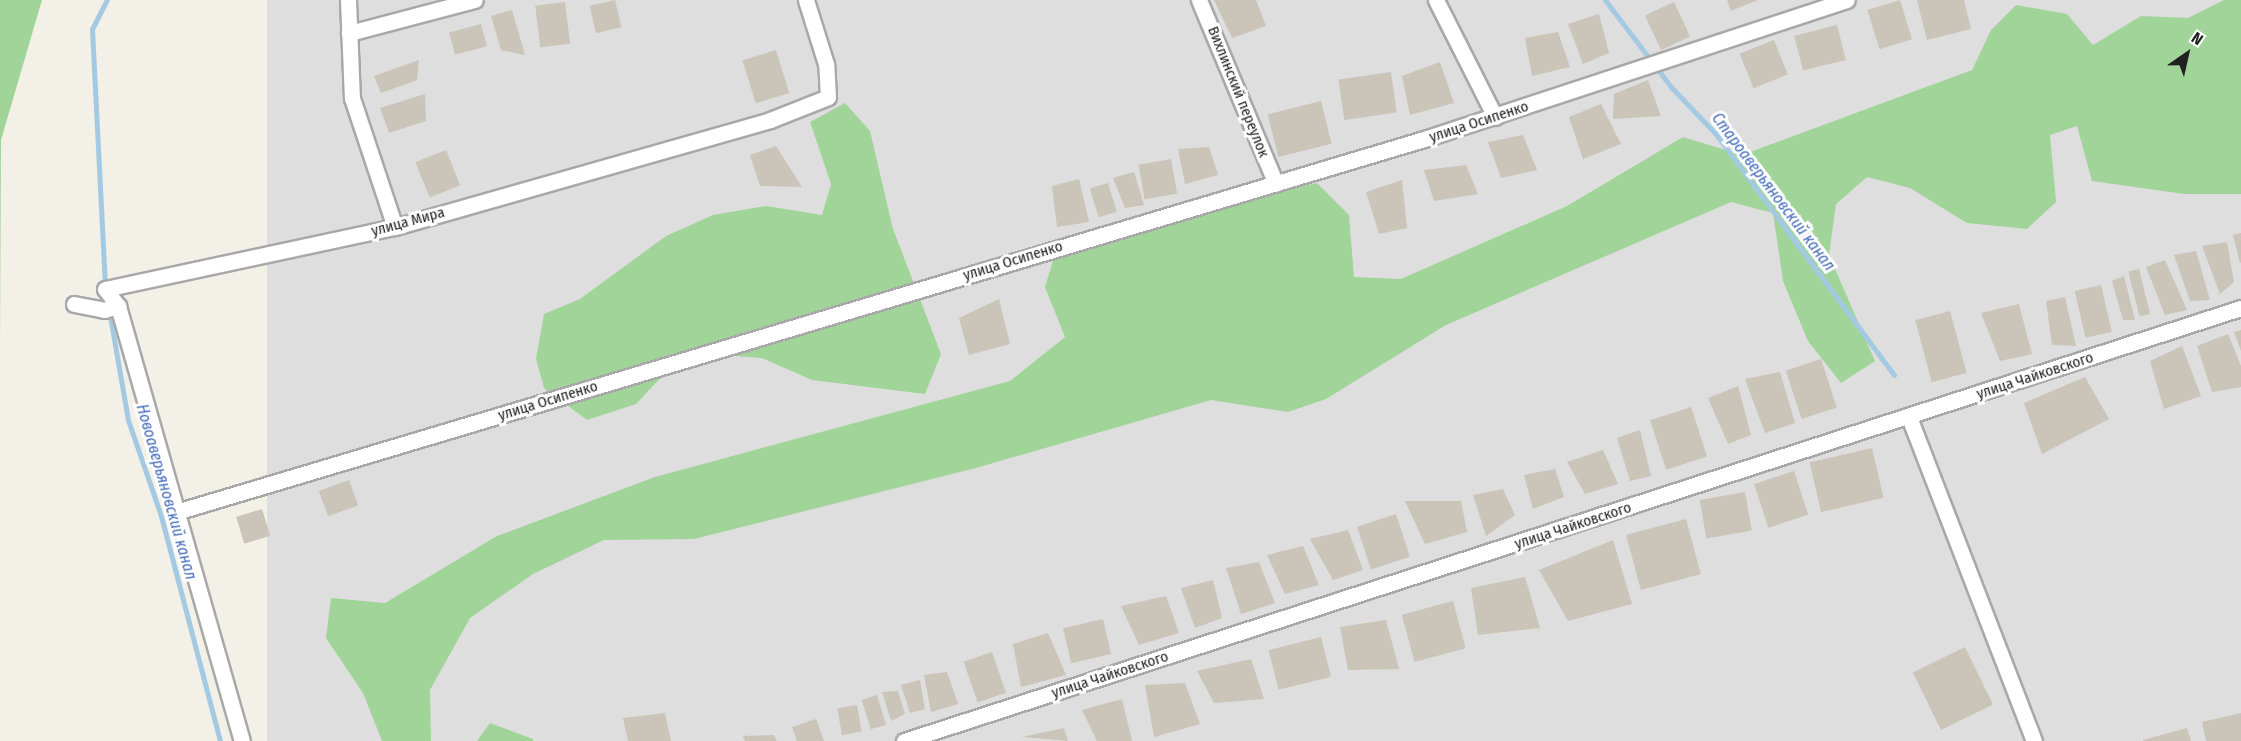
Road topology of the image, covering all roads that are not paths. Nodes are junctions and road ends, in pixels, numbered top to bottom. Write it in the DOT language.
graph roads {
  1 [pos="348,0"];
  2 [pos="475,0"];
  3 [pos="806,0"];
  4 [pos="1199,0"];
  5 [pos="1436,0"];
  6 [pos="1847,0"];
  7 [pos="349,33"];
  8 [pos="1495,117"];
  9 [pos="1276,184"];
  10 [pos="395,226"];
  11 [pos="74,304"];
  12 [pos="117,306"];
  13 [pos="2241,308"];
  14 [pos="1909,417"];
  15 [pos="176,512"];
  16 [pos="242,741"];
  17 [pos="904,741"];
  18 [pos="2034,741"];
  1 -- 7 [label="street"];
  2 -- 7 [label="street"];
  3 -- 10 [label="street, улица Мира"];
  4 -- 9 [label="street, Вихлинский переулок"];
  5 -- 8 [label="street"];
  6 -- 8 [label="street, улица Осипенко"];
  7 -- 10 [label="street"];
  8 -- 9 [label="street, улица Осипенко"];
  9 -- 15 [label="street, улица Осипенко"];
  10 -- 12 [label="street, улица Мира"];
  11 -- 12 [label="street"];
  12 -- 15 [label="street"];
  13 -- 14 [label="street, улица Чайковского"];
  14 -- 17 [label="street, улица Чайковского"];
  14 -- 18 [label="street"];
  15 -- 16 [label="street"];
}
